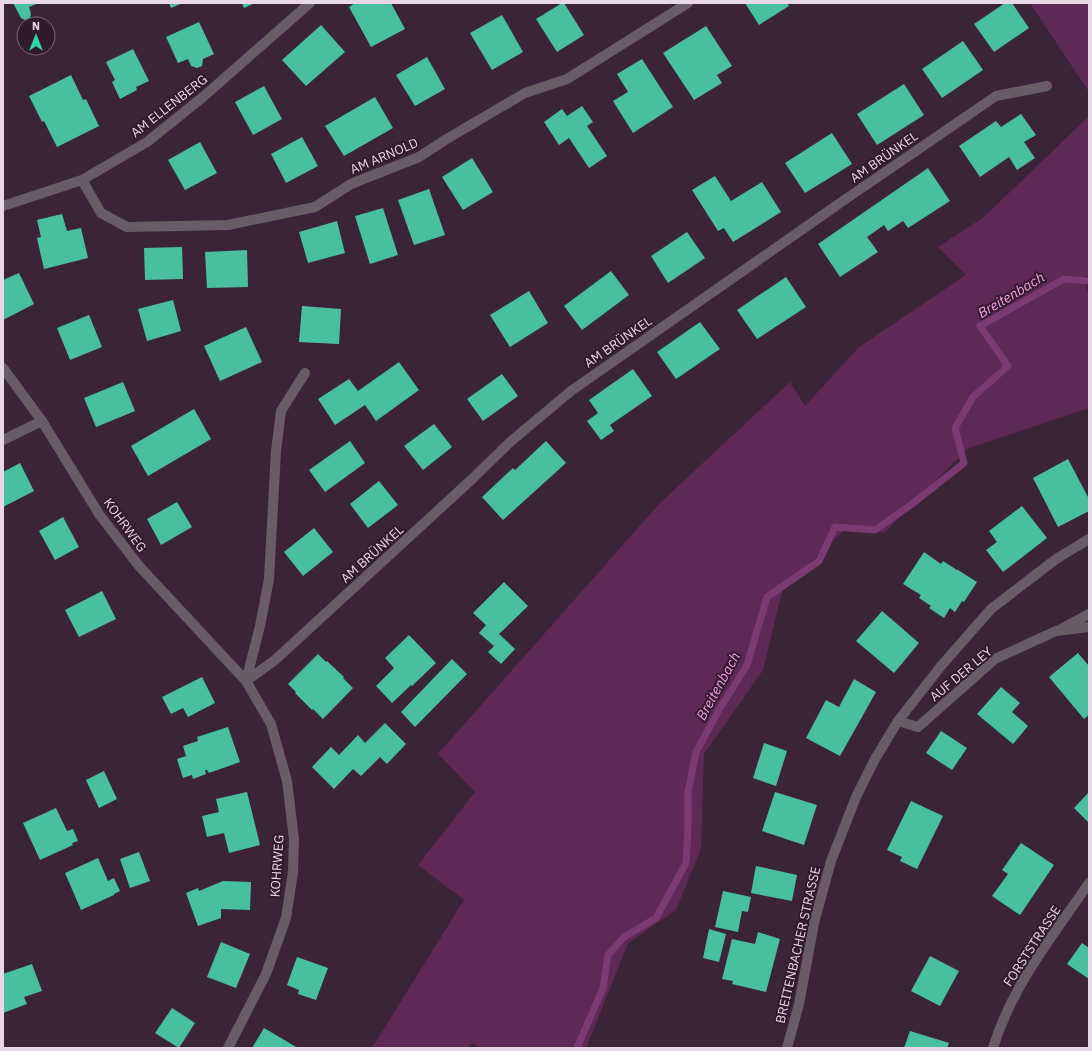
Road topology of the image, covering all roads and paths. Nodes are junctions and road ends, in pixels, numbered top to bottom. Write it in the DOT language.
graph roads {
  1 [pos="310,3"];
  2 [pos="688,3"];
  3 [pos="1047,86"];
  4 [pos="82,180"];
  5 [pos="3,206"];
  6 [pos="3,368"];
  7 [pos="304,373"];
  8 [pos="42,421"];
  9 [pos="3,440"];
  10 [pos="1089,539"];
  11 [pos="1089,614"];
  12 [pos="1089,627"];
  13 [pos="1056,631"];
  14 [pos="246,681"];
  15 [pos="898,721"];
  16 [pos="1089,882"];
  17 [pos="228,1048"];
  18 [pos="787,1048"];
  19 [pos="993,1048"];
  1 -- 4 [label="street, AM ELLENBERG"];
  2 -- 4 [label="street, AM ARNOLD"];
  3 -- 14 [label="street, AM BRÜNKEL"];
  4 -- 5 [label="street, AM ELLENBERG"];
  6 -- 8 [label="street, KOHRWEG"];
  7 -- 14 [label="street"];
  8 -- 9 [label="street"];
  8 -- 14 [label="street, KOHRWEG"];
  10 -- 15 [label="street, BREITENBACHER STRASSE"];
  11 -- 13 [label="street"];
  12 -- 13 [label="street, AUF DER LEY"];
  13 -- 15 [label="street, AUF DER LEY"];
  14 -- 17 [label="street, KOHRWEG"];
  15 -- 18 [label="street, BREITENBACHER STRASSE"];
  16 -- 19 [label="street, FORSTSTRASSE"];
}
